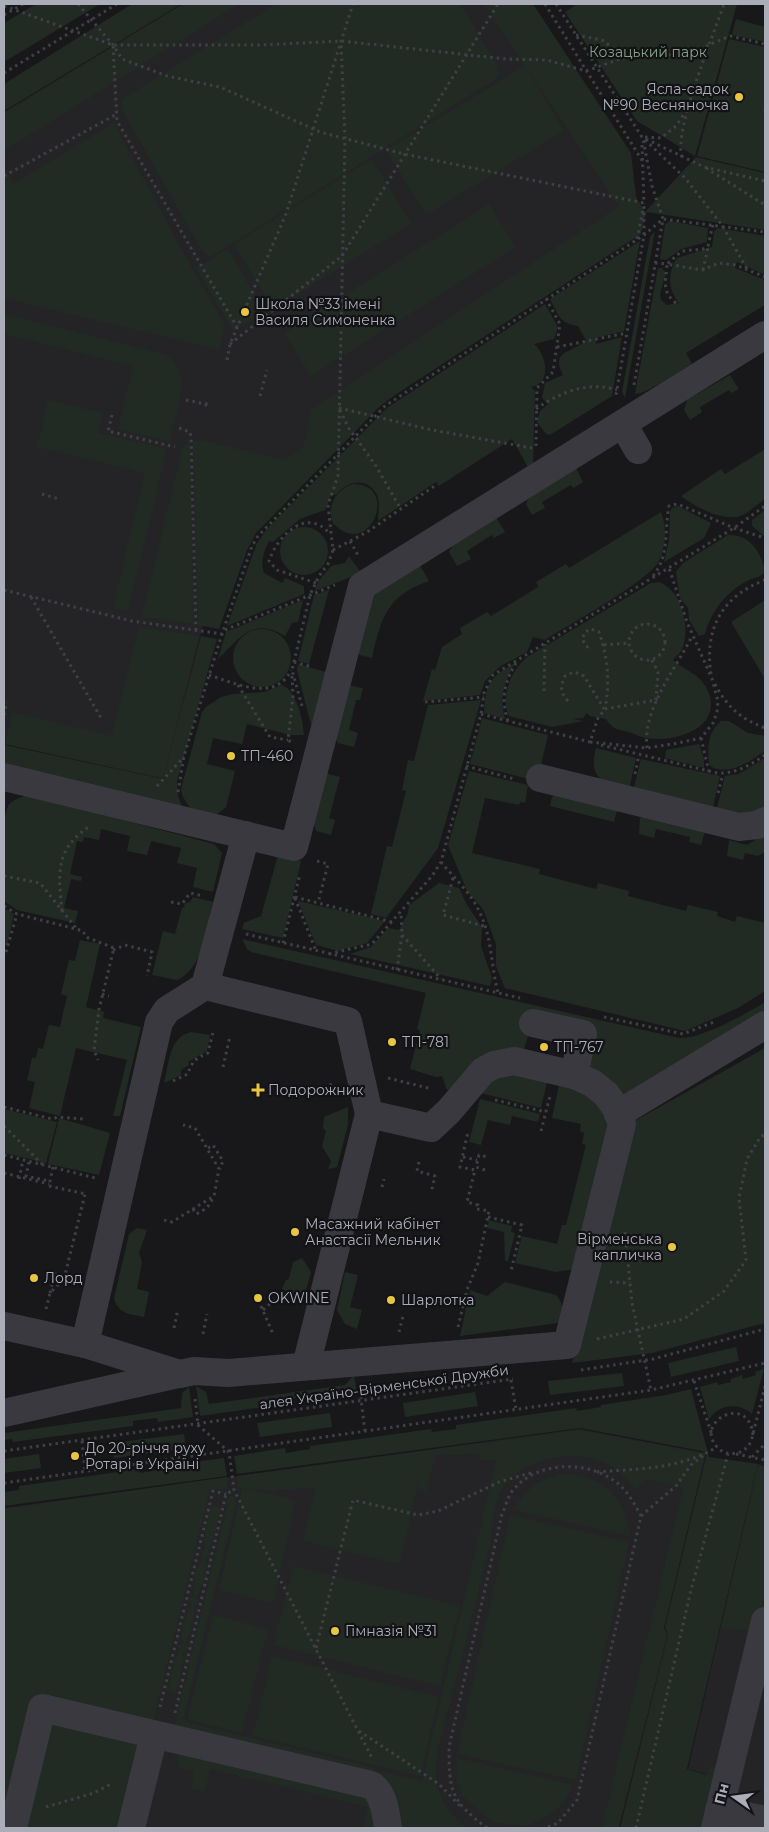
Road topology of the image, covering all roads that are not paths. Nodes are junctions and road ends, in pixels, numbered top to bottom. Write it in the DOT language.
graph roads {
  1 [pos="765,335"];
  2 [pos="623,424"];
  3 [pos="638,450"];
  4 [pos="4,777"];
  5 [pos="531,779"];
  6 [pos="765,820"];
  7 [pos="246,835"];
  8 [pos="205,986"];
  9 [pos="529,1011"];
  10 [pos="765,1025"];
  11 [pos="565,1073"];
  12 [pos="369,1114"];
  13 [pos="618,1114"];
  14 [pos="4,1326"];
  15 [pos="85,1344"];
  16 [pos="306,1366"];
  17 [pos="187,1385"];
  18 [pos="4,1413"];
  19 [pos="765,1621"];
  20 [pos="157,1743"];
  21 [pos="717,1819"];
  22 [pos="765,1820"];
  23 [pos="13,1828"];
  24 [pos="130,1828"];
  25 [pos="388,1828"];
  1 -- 2 [label="lane"];
  2 -- 3 [label="lane"];
  2 -- 7 [label="lane"];
  4 -- 7 [label="lane"];
  5 -- 6 [label="lane"];
  7 -- 8 [label="lane"];
  8 -- 12 [label="lane"];
  8 -- 15 [label="lane"];
  9 -- 11 [label="lane"];
  10 -- 13 [label="lane"];
  11 -- 12 [label="lane"];
  11 -- 13 [label="lane"];
  12 -- 16 [label="lane"];
  13 -- 16 [label="lane"];
  14 -- 15 [label="lane"];
  15 -- 17 [label="lane"];
  16 -- 17 [label="lane"];
  17 -- 18 [label="lane"];
  19 -- 21 [label="lane"];
  20 -- 23 [label="lane"];
  20 -- 24 [label="lane"];
  20 -- 25 [label="lane"];
  21 -- 22 [label="lane"];
}
